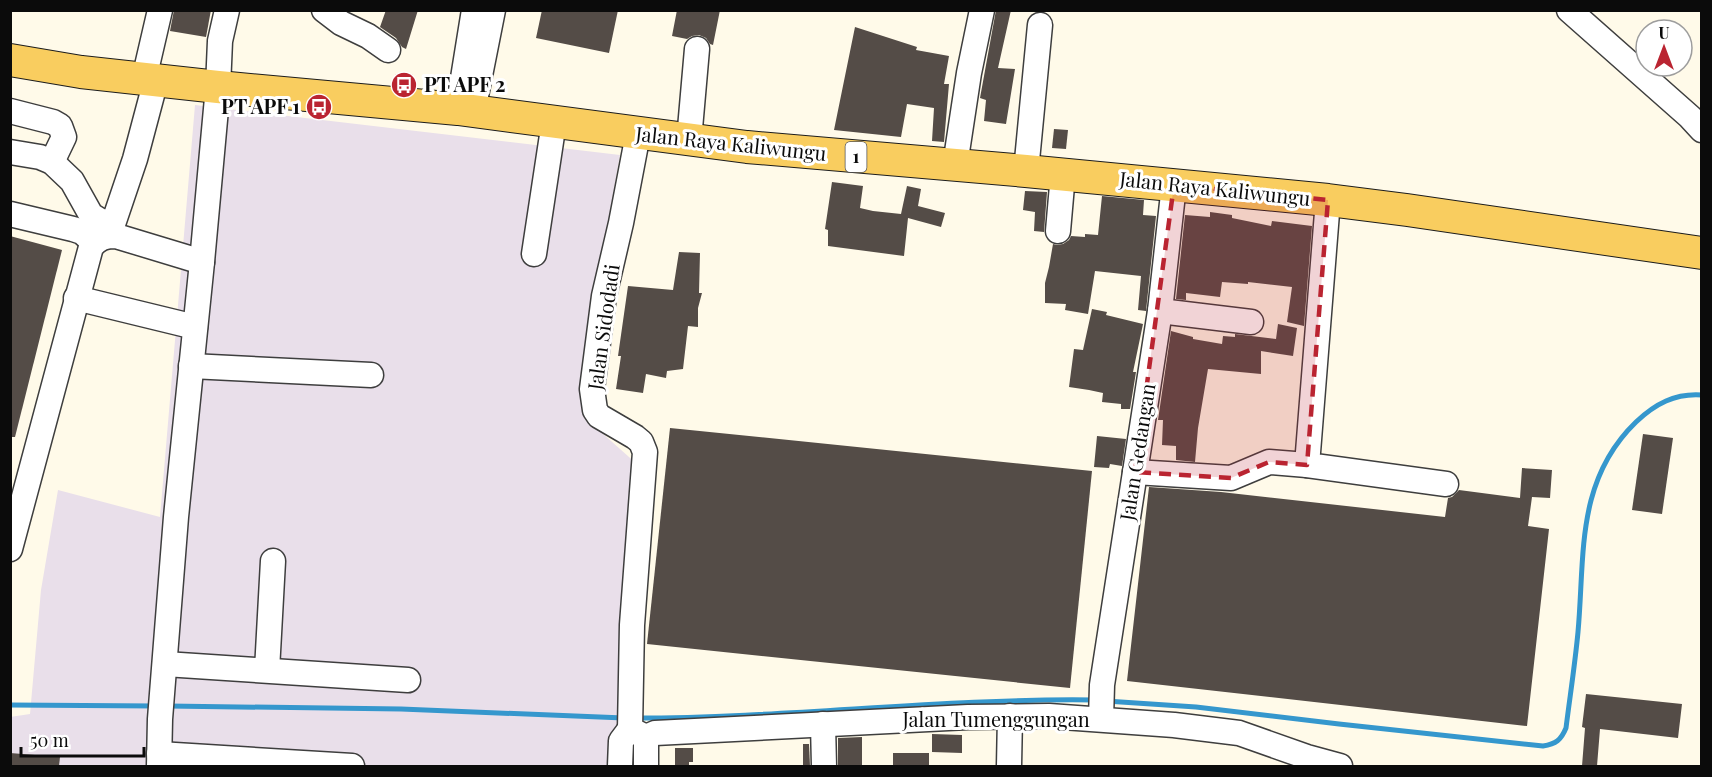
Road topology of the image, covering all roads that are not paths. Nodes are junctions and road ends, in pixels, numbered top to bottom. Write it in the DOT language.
graph roads {
  1 [pos="160,10"];
  2 [pos="227,10"];
  3 [pos="324,10"];
  4 [pos="474,10"];
  5 [pos="493,10"];
  6 [pos="982,10"];
  7 [pos="1569,10"];
  8 [pos="1040,25"];
  9 [pos="697,49"];
  10 [pos="388,50"];
  11 [pos="10,60"];
  12 [pos="150,79"];
  13 [pos="218,87"];
  14 [pos="466,110"];
  15 [pos="10,111"];
  16 [pos="554,122"];
  17 [pos="1701,126"];
  18 [pos="638,134"];
  19 [pos="689,140"];
  20 [pos="10,152"];
  21 [pos="52,162"];
  22 [pos="955,165"];
  23 [pos="1026,171"];
  24 [pos="1063,174"];
  25 [pos="1174,185"];
  26 [pos="1328,200"];
  27 [pos="10,214"];
  28 [pos="1058,231"];
  29 [pos="106,234"];
  30 [pos="1701,253"];
  31 [pos="534,254"];
  32 [pos="202,262"];
  33 [pos="76,298"];
  34 [pos="1160,311"];
  35 [pos="1251,322"];
  36 [pos="195,327"];
  37 [pos="191,366"];
  38 [pos="371,375"];
  39 [pos="1307,465"];
  40 [pos="1135,472"];
  41 [pos="1446,484"];
  42 [pos="10,549"];
  43 [pos="273,561"];
  44 [pos="165,664"];
  45 [pos="267,670"];
  46 [pos="408,680"];
  47 [pos="1101,715"];
  48 [pos="1010,716"];
  49 [pos="823,724"];
  50 [pos="634,726"];
  51 [pos="159,760"];
  52 [pos="352,766"];
  53 [pos="620,766"];
  54 [pos="646,766"];
  55 [pos="824,766"];
  56 [pos="1009,766"];
  57 [pos="1340,766"];
  1 -- 12 [label="street"];
  2 -- 13 [label="street"];
  3 -- 10 [label="street"];
  4 -- 14 [label="street"];
  5 -- 14 [label="street"];
  6 -- 22 [label="street"];
  7 -- 17 [label="street"];
  8 -- 23 [label="street"];
  9 -- 19 [label="street"];
  11 -- 12 [label="main road, Jalan Raya Kaliwungu / 1"];
  12 -- 13 [label="main road, Jalan Raya Kaliwungu / 1"];
  12 -- 29 [label="street"];
  13 -- 14 [label="main road, Jalan Raya Kaliwungu / 1"];
  13 -- 32 [label="street"];
  14 -- 16 [label="main road, Jalan Raya Kaliwungu / 1"];
  15 -- 21 [label="street"];
  16 -- 18 [label="main road, Jalan Raya Kaliwungu / 1"];
  16 -- 31 [label="street"];
  18 -- 19 [label="main road, Jalan Raya Kaliwungu / 1"];
  18 -- 50 [label="street, Jalan Sidodadi"];
  19 -- 22 [label="main road, Jalan Raya Kaliwungu / 1"];
  20 -- 21 [label="street"];
  21 -- 29 [label="street"];
  22 -- 23 [label="main road, Jalan Raya Kaliwungu / 1"];
  23 -- 24 [label="main road, Jalan Raya Kaliwungu / 1"];
  24 -- 25 [label="main road, Jalan Raya Kaliwungu / 1"];
  24 -- 28 [label="street"];
  25 -- 26 [label="main road, Jalan Raya Kaliwungu / 1"];
  25 -- 34 [label="street, Jalan Gedangan"];
  26 -- 30 [label="main road, Jalan Raya Kaliwungu / 1"];
  26 -- 39 [label="street"];
  27 -- 29 [label="street"];
  29 -- 32 [label="street"];
  29 -- 33 [label="street"];
  32 -- 36 [label="street"];
  33 -- 36 [label="street"];
  33 -- 42 [label="street"];
  34 -- 35 [label="street"];
  34 -- 40 [label="street, Jalan Gedangan"];
  36 -- 37 [label="street"];
  37 -- 38 [label="street"];
  37 -- 44 [label="street"];
  39 -- 40 [label="street"];
  39 -- 41 [label="street"];
  40 -- 47 [label="street, Jalan Gedangan"];
  43 -- 45 [label="street"];
  44 -- 45 [label="street"];
  44 -- 51 [label="street"];
  45 -- 46 [label="street"];
  47 -- 48 [label="street, Jalan Tumenggungan"];
  47 -- 57 [label="street, Jalan Tumenggungan"];
  48 -- 49 [label="street, Jalan Tumenggungan"];
  48 -- 56 [label="street"];
  49 -- 50 [label="street, Jalan Tumenggungan"];
  49 -- 55 [label="street"];
  50 -- 53 [label="street"];
  50 -- 54 [label="street, Jalan Sidodadi"];
  51 -- 52 [label="street"];
}
